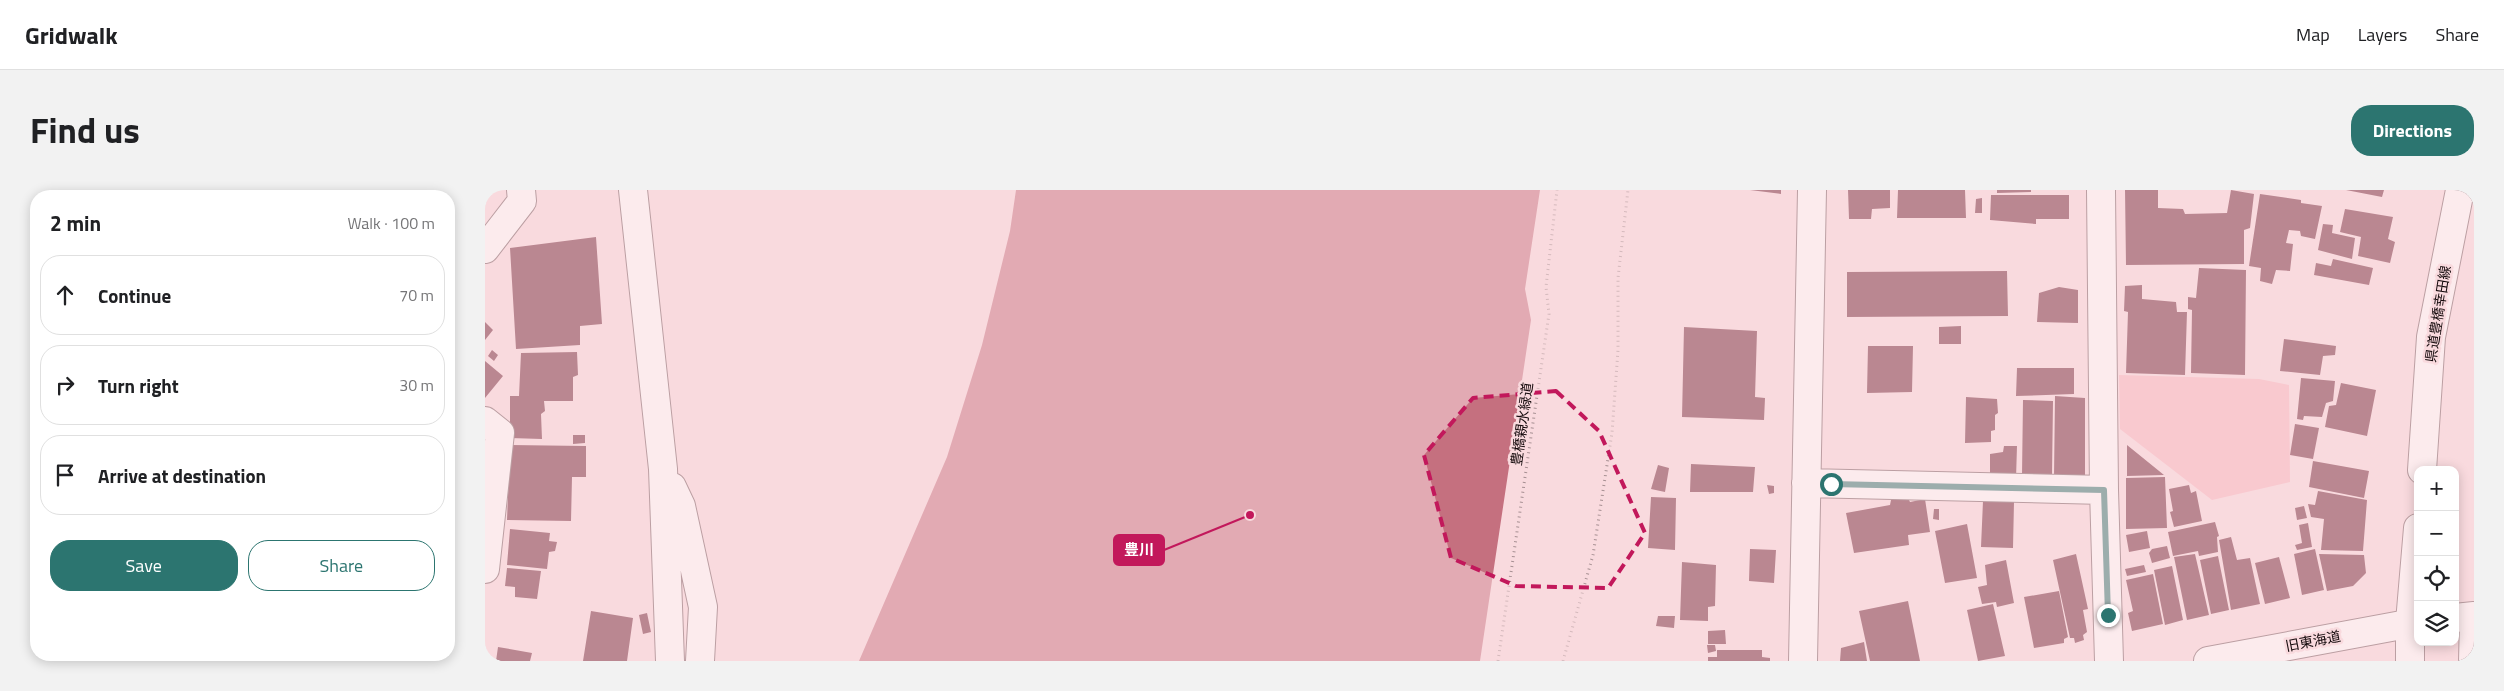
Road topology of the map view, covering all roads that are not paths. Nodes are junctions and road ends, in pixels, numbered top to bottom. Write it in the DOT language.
graph roads {
  1 [pos="521,190"];
  2 [pos="633,190"];
  3 [pos="1811,190"];
  4 [pos="2101,190"];
  5 [pos="2460,190"];
  6 [pos="485,249"];
  7 [pos="485,421"];
  8 [pos="2422,466"];
  9 [pos="663,470"];
  10 [pos="1806,484"];
  11 [pos="2104,490"];
  12 [pos="2417,556"];
  13 [pos="485,569"];
  14 [pos="2415,601"];
  15 [pos="2474,617"];
  16 [pos="2459,618"];
  17 [pos="2414,622"];
  18 [pos="670,661"];
  19 [pos="700,661"];
  20 [pos="1803,661"];
  21 [pos="2109,661"];
  22 [pos="2209,661"];
  23 [pos="2410,661"];
  24 [pos="2473,661"];
  1 -- 6 [label="street"];
  2 -- 9 [label="street"];
  3 -- 10 [label="street"];
  4 -- 11 [label="street"];
  5 -- 8 [label="street, 県道豊橋幸田線"];
  7 -- 13 [label="street"];
  9 -- 18 [label="street"];
  9 -- 19 [label="street"];
  10 -- 11 [label="street"];
  10 -- 20 [label="street"];
  11 -- 21 [label="street"];
  12 -- 14 [label="street"];
  15 -- 16 [label="street"];
  15 -- 24 [label="street"];
  17 -- 22 [label="street, 旧東海道"];
  17 -- 23 [label="street"];
}
